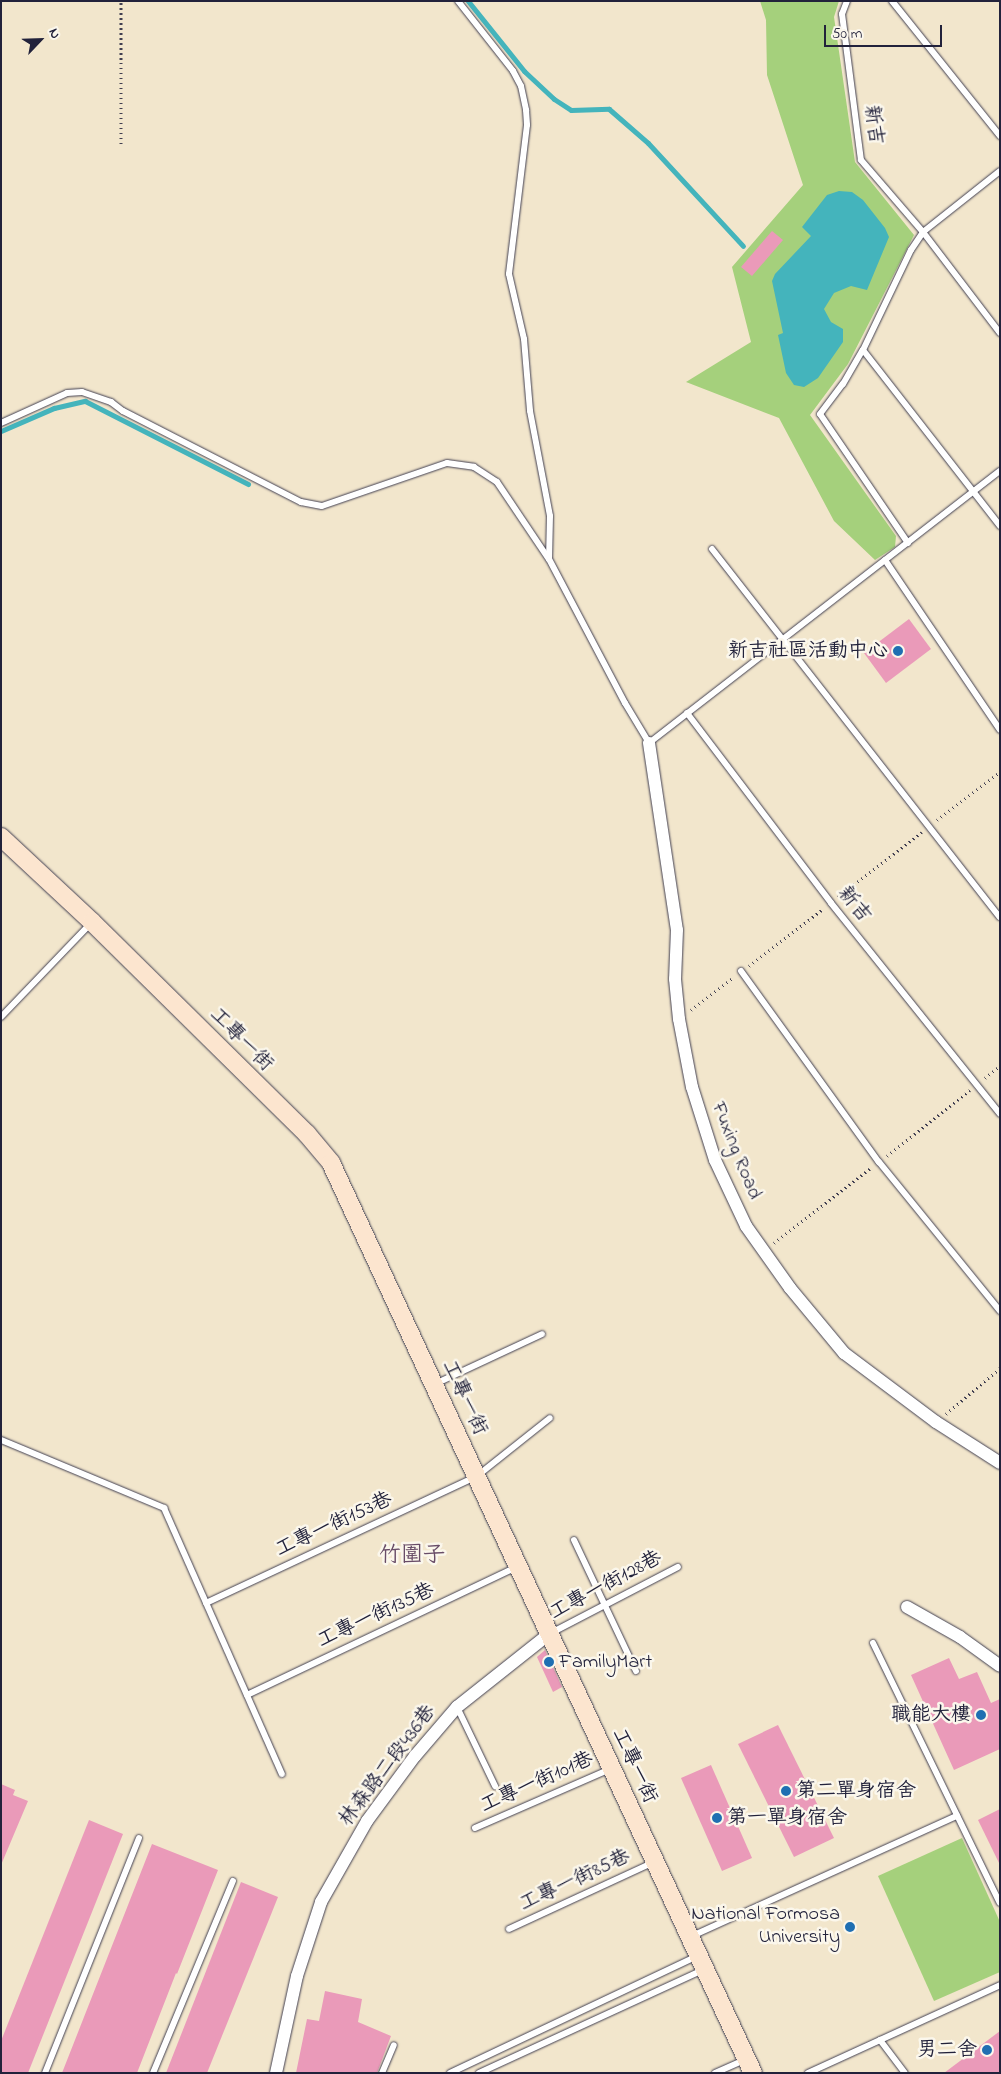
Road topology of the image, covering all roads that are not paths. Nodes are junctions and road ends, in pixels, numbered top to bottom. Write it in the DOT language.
graph roads {
  1 [pos="458,1"];
  2 [pos="847,1"];
  3 [pos="892,1"];
  4 [pos="1000,136"];
  5 [pos="1000,171"];
  6 [pos="924,232"];
  7 [pos="1000,333"];
  8 [pos="863,350"];
  9 [pos="1,423"];
  10 [pos="1000,471"];
  11 [pos="973,492"];
  12 [pos="1000,526"];
  13 [pos="908,543"];
  14 [pos="712,549"];
  15 [pos="549,559"];
  16 [pos="885,560"];
  17 [pos="782,640"];
  18 [pos="687,713"];
  19 [pos="1000,730"];
  20 [pos="649,743"];
  21 [pos="1,837"];
  22 [pos="1000,918"];
  23 [pos="92,922"];
  24 [pos="742,971"];
  25 [pos="1,1017"];
  26 [pos="1000,1114"];
  27 [pos="1000,1311"];
  28 [pos="542,1334"];
  29 [pos="434,1385"];
  30 [pos="550,1418"];
  31 [pos="1,1440"];
  32 [pos="1000,1463"];
  33 [pos="477,1476"];
  34 [pos="574,1540"];
  35 [pos="518,1566"];
  36 [pos="678,1566"];
  37 [pos="206,1603"];
  38 [pos="604,1605"];
  39 [pos="907,1607"];
  40 [pos="549,1634"];
  41 [pos="873,1643"];
  42 [pos="1000,1666"];
  43 [pos="636,1671"];
  44 [pos="247,1695"];
  45 [pos="457,1707"];
  46 [pos="611,1768"];
  47 [pos="282,1774"];
  48 [pos="495,1786"];
  49 [pos="957,1816"];
  50 [pos="475,1828"];
  51 [pos="139,1838"];
  52 [pos="655,1861"];
  53 [pos="234,1881"];
  54 [pos="1000,1902"];
  55 [pos="509,1929"];
  56 [pos="690,1937"];
  57 [pos="701,1963"];
  58 [pos="1000,1985"];
  59 [pos="880,2040"];
  60 [pos="394,2045"];
  61 [pos="749,2066"];
  62 [pos="45,2073"];
  63 [pos="153,2073"];
  64 [pos="276,2073"];
  65 [pos="382,2073"];
  66 [pos="450,2073"];
  67 [pos="479,2073"];
  68 [pos="715,2073"];
  69 [pos="808,2073"];
  70 [pos="905,2073"];
  1 -- 15 [label="lane"];
  2 -- 6 [label="lane, 新吉"];
  3 -- 4 [label="lane"];
  5 -- 6 [label="lane"];
  6 -- 7 [label="lane, 新吉"];
  6 -- 8 [label="lane"];
  8 -- 11 [label="lane"];
  8 -- 13 [label="lane"];
  9 -- 15 [label="lane"];
  10 -- 11 [label="lane"];
  11 -- 12 [label="lane"];
  11 -- 13 [label="lane"];
  13 -- 16 [label="lane"];
  14 -- 17 [label="lane"];
  15 -- 20 [label="lane"];
  16 -- 17 [label="lane"];
  16 -- 19 [label="lane"];
  17 -- 18 [label="lane"];
  17 -- 22 [label="lane"];
  18 -- 20 [label="lane"];
  18 -- 26 [label="lane, 新吉"];
  20 -- 32 [label="street, Fuxing Road"];
  21 -- 23 [label="street, 工專一街"];
  23 -- 25 [label="lane"];
  23 -- 29 [label="street, 工專一街"];
  24 -- 27 [label="lane"];
  28 -- 29 [label="lane"];
  29 -- 33 [label="street, 工專一街"];
  30 -- 33 [label="lane, 工專一街153巷"];
  31 -- 37 [label="lane"];
  33 -- 35 [label="street, 工專一街"];
  33 -- 37 [label="lane, 工專一街153巷"];
  34 -- 38 [label="lane"];
  35 -- 40 [label="street, 工專一街"];
  35 -- 44 [label="lane, 工專一街135巷"];
  36 -- 38 [label="lane, 工專一街128巷"];
  37 -- 44 [label="lane"];
  38 -- 40 [label="lane, 工專一街128巷"];
  38 -- 43 [label="lane"];
  39 -- 42 [label="street"];
  40 -- 45 [label="street, 林森路二段436巷"];
  40 -- 46 [label="street, 工專一街"];
  41 -- 49 [label="lane"];
  44 -- 47 [label="lane"];
  45 -- 48 [label="lane"];
  45 -- 64 [label="street, 林森路二段436巷"];
  46 -- 50 [label="lane, 工專一街101巷"];
  46 -- 52 [label="street, 工專一街"];
  49 -- 54 [label="lane"];
  49 -- 56 [label="lane"];
  51 -- 62 [label="lane"];
  52 -- 55 [label="lane, 工專一街85巷"];
  52 -- 56 [label="street, 工專一街"];
  53 -- 63 [label="lane"];
  56 -- 57 [label="street, 工專一街"];
  57 -- 61 [label="street, 工專一街"];
  57 -- 66 [label="lane"];
  57 -- 67 [label="lane"];
  58 -- 59 [label="lane"];
  59 -- 69 [label="lane"];
  59 -- 70 [label="lane"];
  60 -- 65 [label="lane"];
  61 -- 68 [label="lane"];
}
